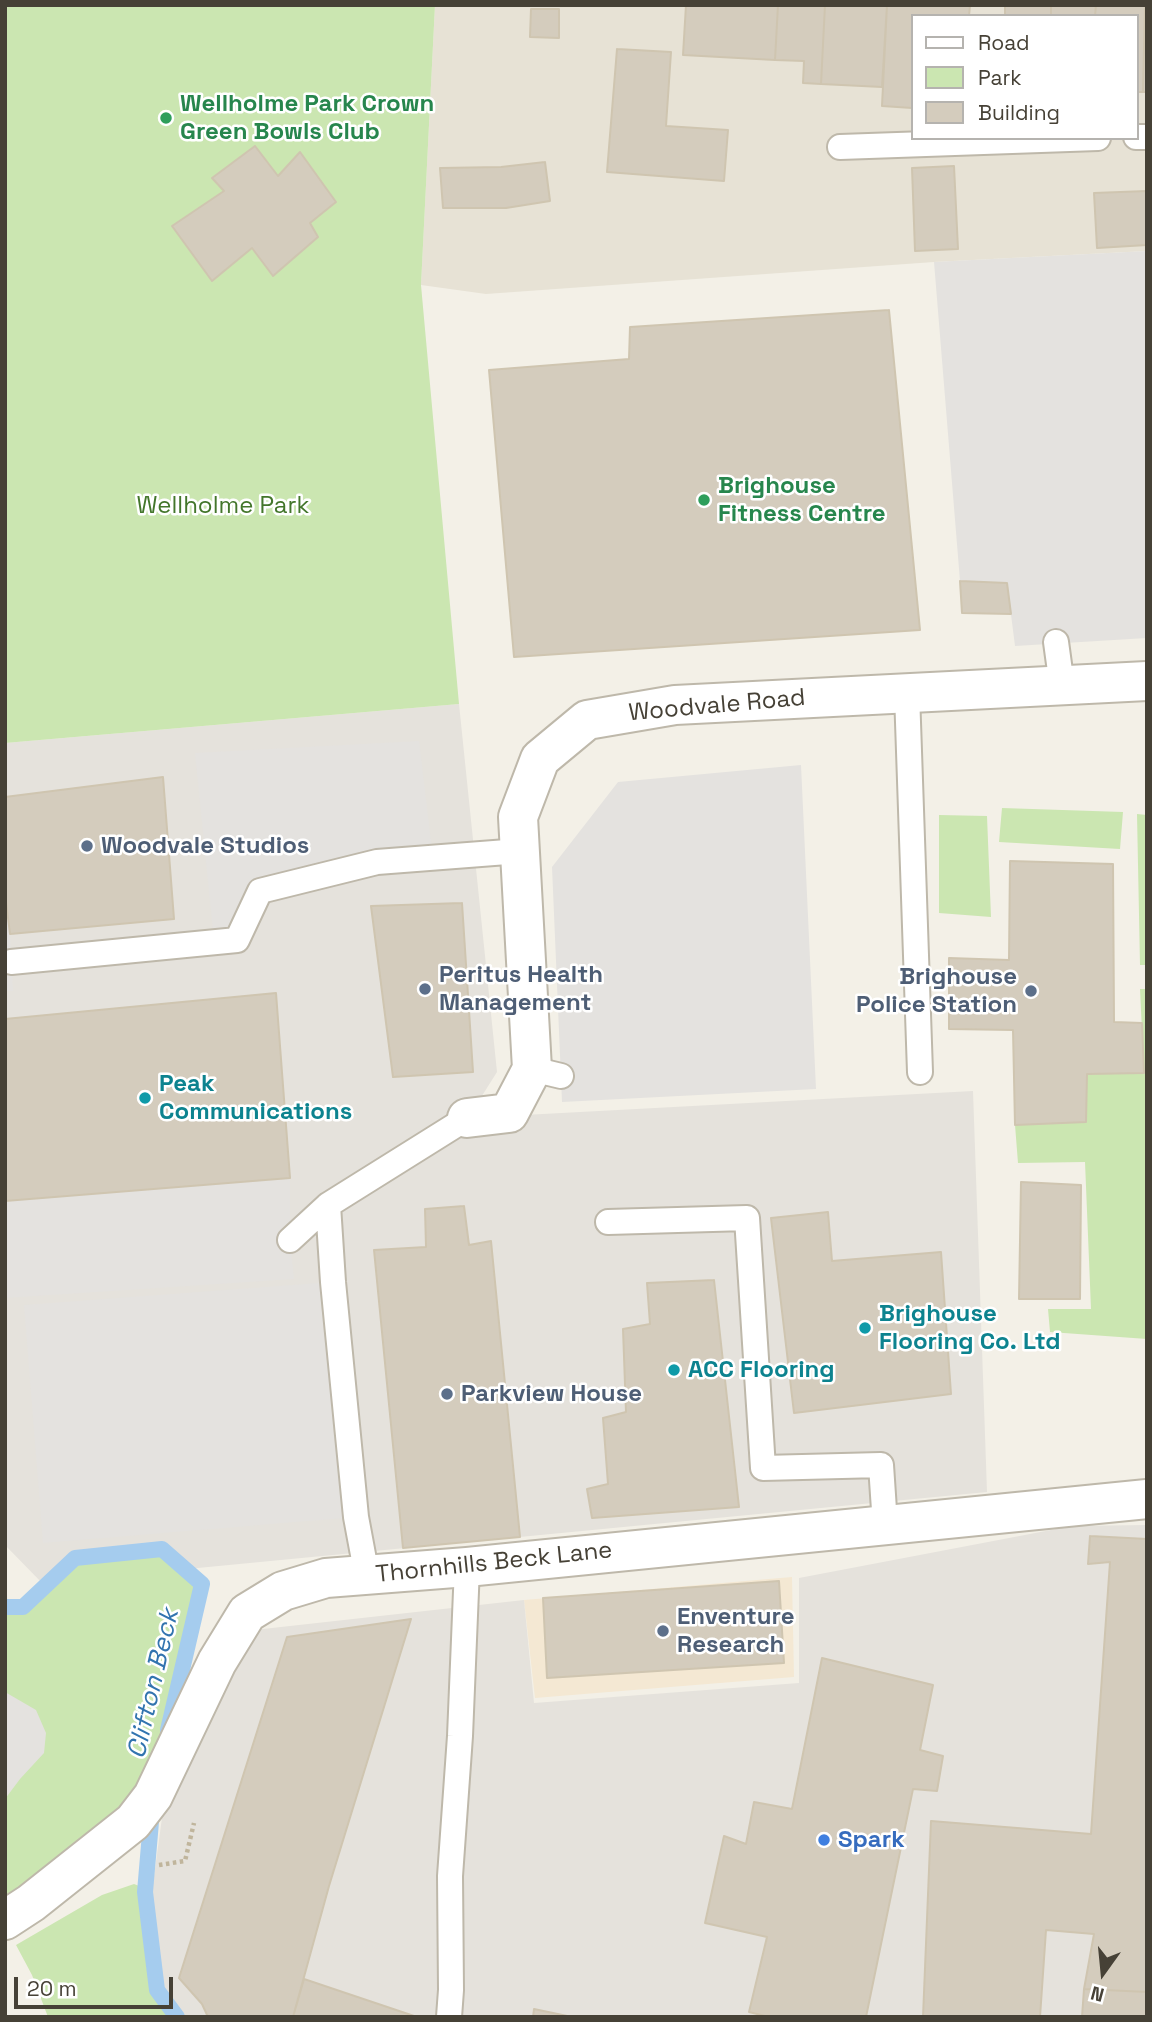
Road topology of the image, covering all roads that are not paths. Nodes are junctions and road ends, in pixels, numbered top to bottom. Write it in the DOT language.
graph roads {
  1 [pos="1041,140"];
  2 [pos="840,147"];
  3 [pos="1056,642"];
  4 [pos="1147,681"];
  5 [pos="1062,686"];
  6 [pos="907,693"];
  7 [pos="520,851"];
  8 [pos="11,962"];
  9 [pos="920,1072"];
  10 [pos="467,1118"];
  11 [pos="328,1205"];
  12 [pos="608,1222"];
  13 [pos="290,1240"];
  14 [pos="1147,1499"];
  15 [pos="885,1524"];
  16 [pos="467,1567"];
  17 [pos="367,1576"];
  18 [pos="5,1920"];
  19 [pos="449,2017"];
  1 -- 2 [label="lane"];
  3 -- 5 [label="lane"];
  4 -- 5 [label="street, Woodvale Road"];
  5 -- 6 [label="street, Woodvale Road"];
  6 -- 7 [label="street, Woodvale Road"];
  6 -- 9 [label="lane"];
  7 -- 8 [label="lane"];
  7 -- 10 [label="street, Woodvale Road"];
  10 -- 11 [label="lane"];
  11 -- 13 [label="lane"];
  11 -- 17 [label="lane"];
  12 -- 15 [label="lane"];
  14 -- 15 [label="street, Thornhills Beck Lane"];
  15 -- 16 [label="street, Thornhills Beck Lane"];
  16 -- 17 [label="street, Thornhills Beck Lane"];
  16 -- 19 [label="lane"];
  17 -- 18 [label="street, Thornhills Beck Lane"];
}
